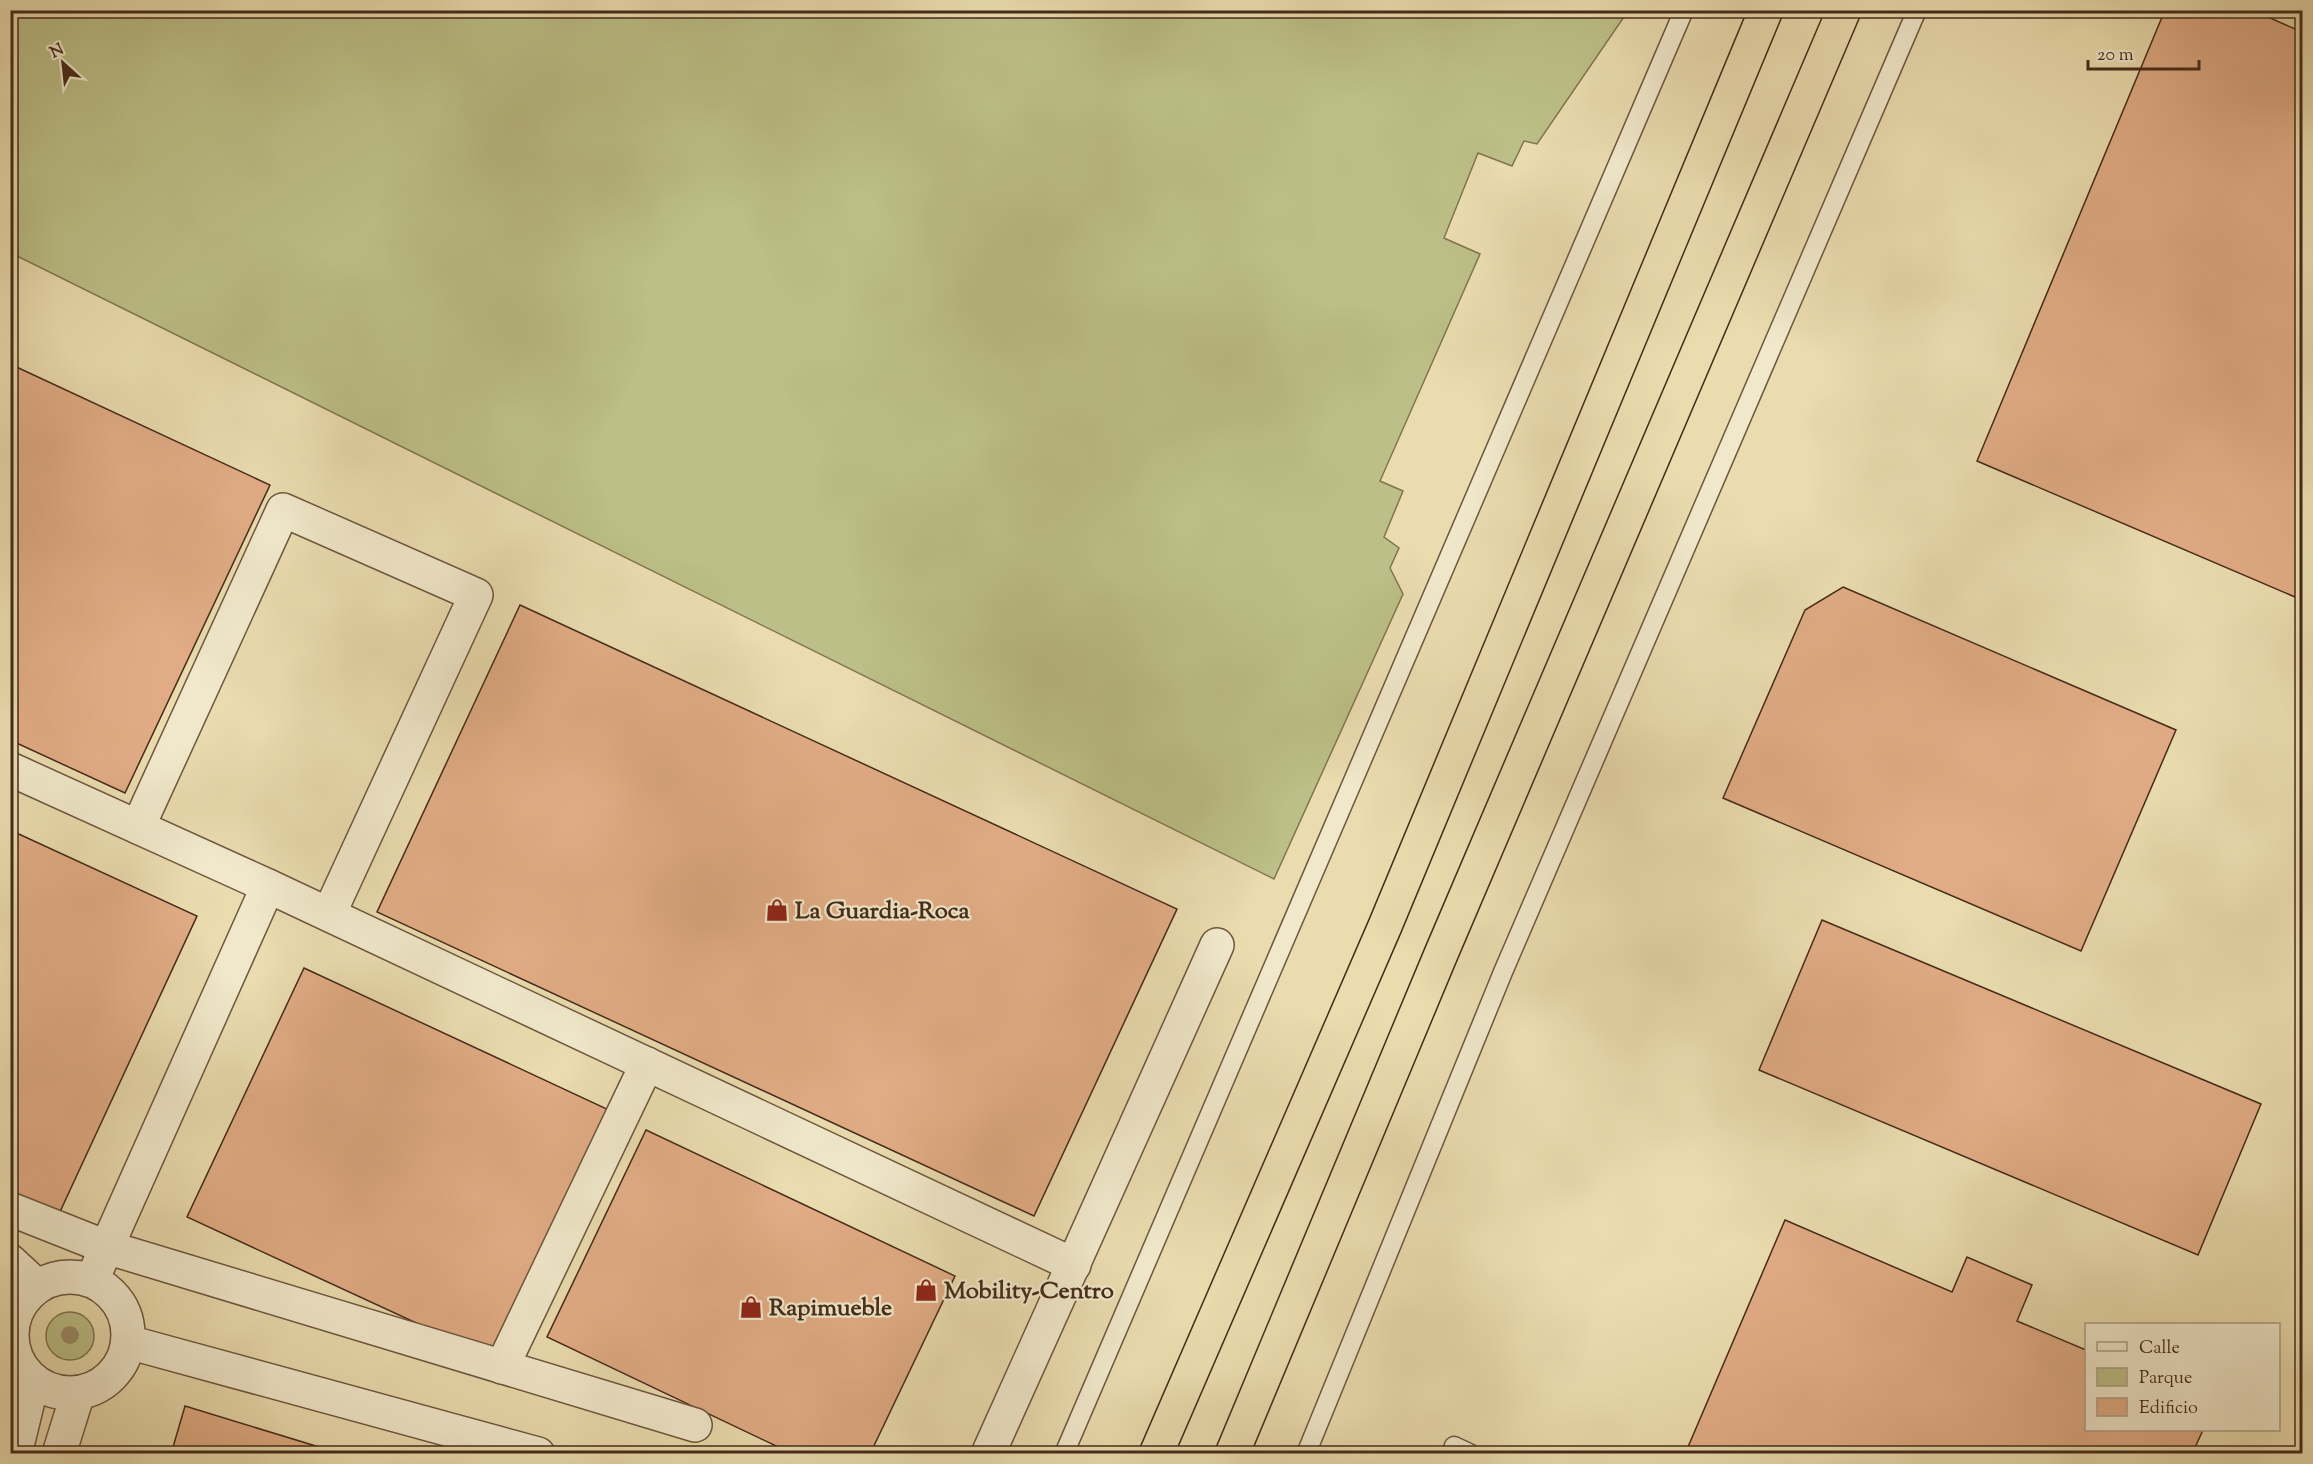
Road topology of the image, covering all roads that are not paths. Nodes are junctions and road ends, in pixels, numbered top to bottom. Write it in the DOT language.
graph roads {
  1 [pos="1684,10"];
  2 [pos="1766,10"];
  3 [pos="1845,10"];
  4 [pos="1917,10"];
  5 [pos="10,770"];
  6 [pos="138,827"];
  7 [pos="268,886"];
  8 [pos="329,915"];
  9 [pos="1217,945"];
  10 [pos="647,1064"];
  11 [pos="10,1209"];
  12 [pos="106,1247"];
  13 [pos="10,1261"];
  14 [pos="1074,1265"];
  15 [pos="92,1280"];
  16 [pos="37,1286"];
  17 [pos="128,1342"];
  18 [pos="502,1367"];
  19 [pos="33,1380"];
  20 [pos="78,1393"];
  21 [pos="695,1425"];
  22 [pos="15,1454"];
  23 [pos="59,1454"];
  24 [pos="538,1454"];
  25 [pos="988,1454"];
  26 [pos="1064,1454"];
  27 [pos="1156,1454"];
  28 [pos="1232,1454"];
  29 [pos="1306,1454"];
  30 [pos="1451,1454"];
  31 [pos="1471,1454"];
  1 -- 26 [label="lane"];
  2 -- 27 [label="highway"];
  3 -- 28 [label="highway"];
  4 -- 29 [label="lane"];
  5 -- 6 [label="street"];
  6 -- 7 [label="street"];
  6 -- 8 [label="street"];
  7 -- 8 [label="street"];
  7 -- 12 [label="street"];
  8 -- 10 [label="street"];
  9 -- 14 [label="street"];
  10 -- 14 [label="street"];
  10 -- 18 [label="street"];
  11 -- 12 [label="street"];
  12 -- 15 [label="street"];
  12 -- 18 [label="street"];
  13 -- 16 [label="street"];
  14 -- 25 [label="street"];
  15 -- 16 [label="street"];
  15 -- 17 [label="street"];
  16 -- 19 [label="street"];
  17 -- 20 [label="street"];
  17 -- 24 [label="street"];
  18 -- 21 [label="street"];
  19 -- 20 [label="street"];
  19 -- 22 [label="street"];
  20 -- 23 [label="street"];
  30 -- 31 [label="lane"];
}
